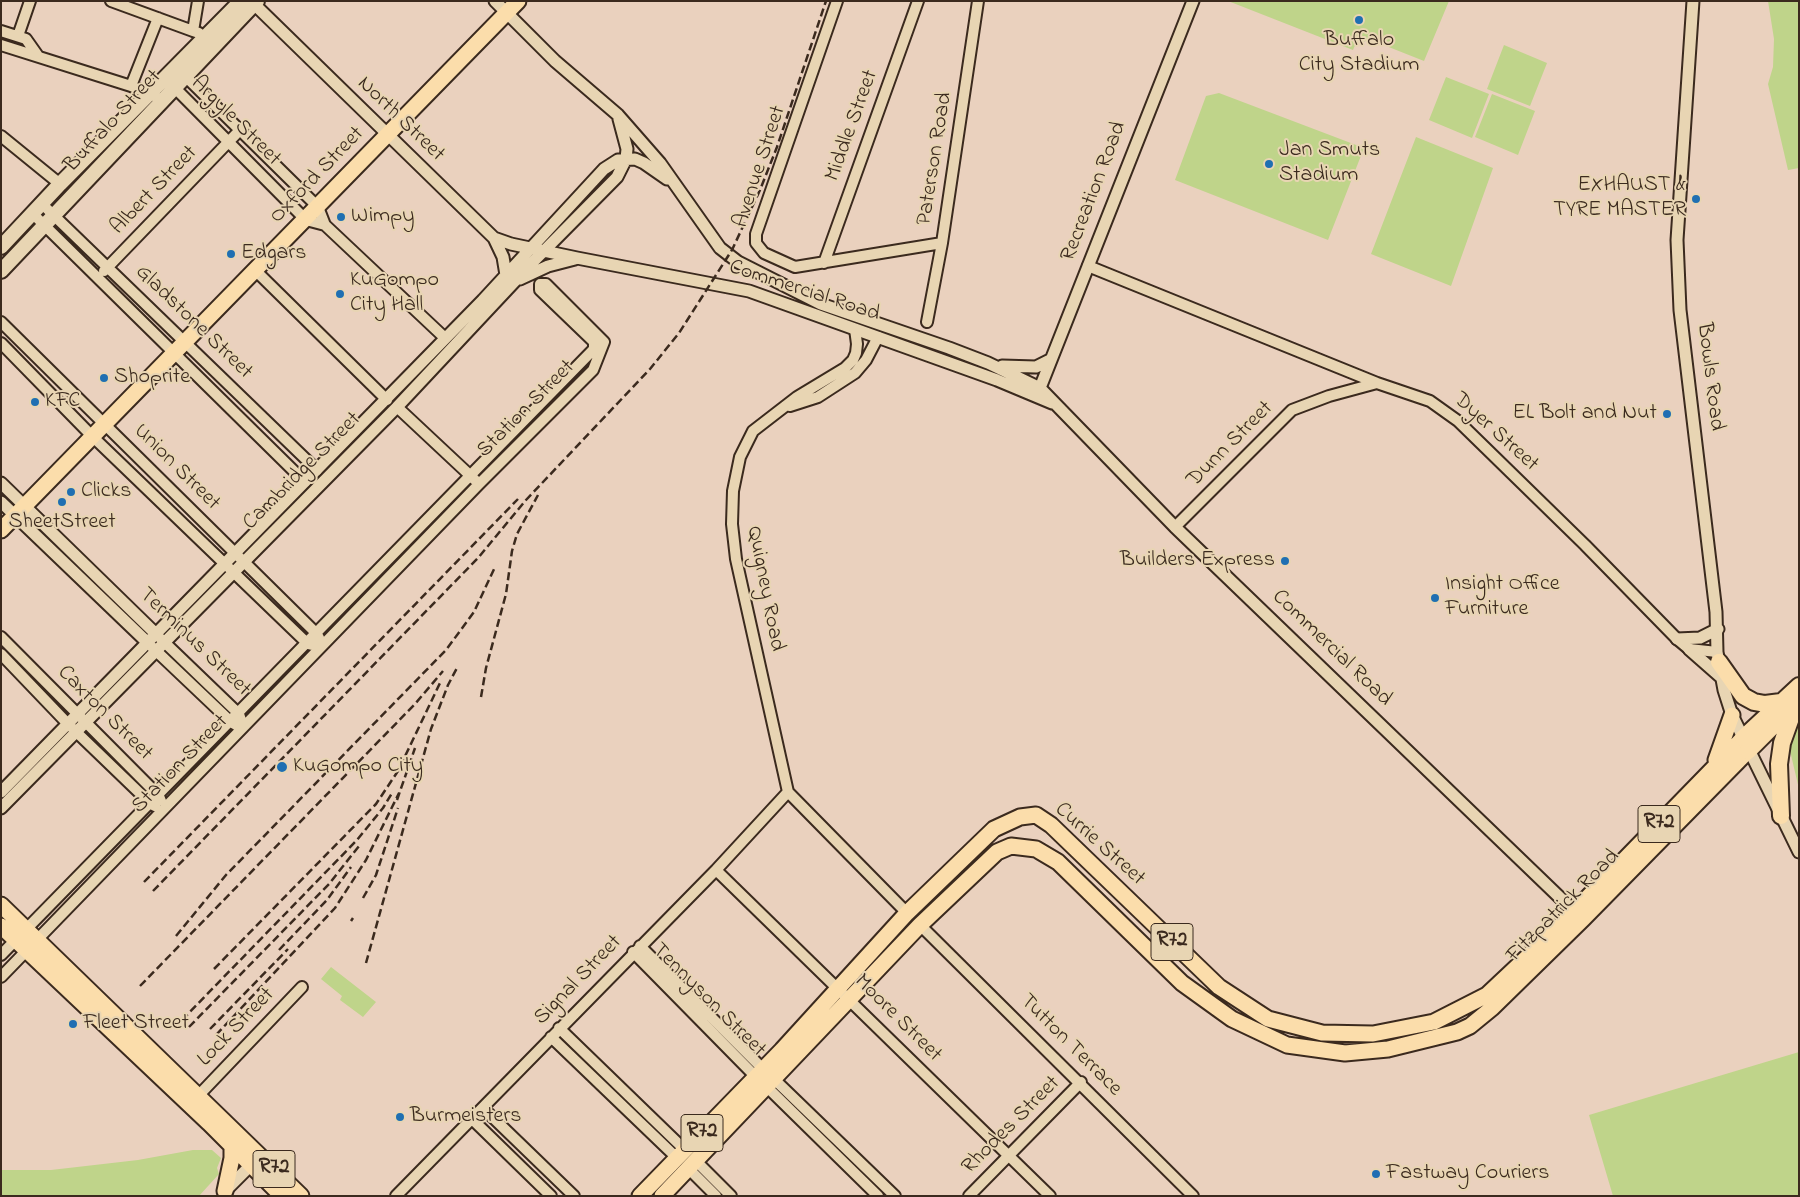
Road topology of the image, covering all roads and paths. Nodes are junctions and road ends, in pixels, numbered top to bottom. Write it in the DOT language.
graph roads {
  1 [pos="30,1"];
  2 [pos="110,1"];
  3 [pos="198,1"];
  4 [pos="495,1"];
  5 [pos="518,1"];
  6 [pos="837,1"];
  7 [pos="918,1"];
  8 [pos="978,1"];
  9 [pos="1193,1"];
  10 [pos="1693,1"];
  11 [pos="250,2"];
  12 [pos="507,13"];
  13 [pos="158,18"];
  14 [pos="1,31"];
  15 [pos="18,36"];
  16 [pos="205,37"];
  17 [pos="1,45"];
  18 [pos="38,56"];
  19 [pos="181,72"];
  20 [pos="171,83"];
  21 [pos="131,86"];
  22 [pos="150,93"];
  23 [pos="163,100"];
  24 [pos="618,115"];
  25 [pos="239,131"];
  26 [pos="387,135"];
  27 [pos="1,136"];
  28 [pos="229,142"];
  29 [pos="626,159"];
  30 [pos="673,183"];
  31 [pos="60,184"];
  32 [pos="318,207"];
  33 [pos="38,209"];
  34 [pos="50,220"];
  35 [pos="306,220"];
  36 [pos="325,225"];
  37 [pos="494,238"];
  38 [pos="942,242"];
  39 [pos="1,247"];
  40 [pos="539,249"];
  41 [pos="577,258"];
  42 [pos="824,263"];
  43 [pos="1088,266"];
  44 [pos="108,267"];
  45 [pos="1,271"];
  46 [pos="256,271"];
  47 [pos="98,277"];
  48 [pos="511,278"];
  49 [pos="1,322"];
  50 [pos="928,322"];
  51 [pos="855,329"];
  52 [pos="878,337"];
  53 [pos="445,338"];
  54 [pos="186,341"];
  55 [pos="1,343"];
  56 [pos="175,352"];
  57 [pos="1050,360"];
  58 [pos="988,364"];
  59 [pos="1377,383"];
  60 [pos="1038,393"];
  61 [pos="387,400"];
  62 [pos="397,407"];
  63 [pos="782,408"];
  64 [pos="104,424"];
  65 [pos="92,436"];
  66 [pos="317,470"];
  67 [pos="471,476"];
  68 [pos="305,482"];
  69 [pos="1,483"];
  70 [pos="479,484"];
  71 [pos="1,502"];
  72 [pos="20,511"];
  73 [pos="1176,527"];
  74 [pos="1,530"];
  75 [pos="239,557"];
  76 [pos="230,567"];
  77 [pos="1718,629"];
  78 [pos="317,634"];
  79 [pos="160,638"];
  80 [pos="2,639"];
  81 [pos="1677,639"];
  82 [pos="308,644"];
  83 [pos="152,647"];
  84 [pos="323,648"];
  85 [pos="1689,649"];
  86 [pos="1,654"];
  87 [pos="1719,664"];
  88 [pos="277,675"];
  89 [pos="287,684"];
  90 [pos="1794,697"];
  91 [pos="239,714"];
  92 [pos="1732,715"];
  93 [pos="81,718"];
  94 [pos="231,722"];
  95 [pos="72,728"];
  96 [pos="244,728"];
  97 [pos="1746,744"];
  98 [pos="1714,766"];
  99 [pos="1,792"];
  100 [pos="788,792"];
  101 [pos="159,796"];
  102 [pos="151,804"];
  103 [pos="1,808"];
  104 [pos="164,809"];
  105 [pos="1780,816"];
  106 [pos="1799,852"];
  107 [pos="716,870"];
  108 [pos="1,905"];
  109 [pos="907,913"];
  110 [pos="1579,915"];
  111 [pos="920,925"];
  112 [pos="1,926"];
  113 [pos="26,941"];
  114 [pos="637,949"];
  115 [pos="1,955"];
  116 [pos="1,977"];
  117 [pos="302,987"];
  118 [pos="845,994"];
  119 [pos="1487,995"];
  120 [pos="85,997"];
  121 [pos="1470,1026"];
  122 [pos="559,1028"];
  123 [pos="551,1037"];
  124 [pos="765,1078"];
  125 [pos="1081,1082"];
  126 [pos="199,1095"];
  127 [pos="484,1109"];
  128 [pos="473,1120"];
  129 [pos="236,1144"];
  130 [pos="681,1154"];
  131 [pos="1008,1156"];
  132 [pos="255,1160"];
  133 [pos="693,1165"];
  134 [pos="223,1193"];
  135 [pos="403,1194"];
  136 [pos="282,1196"];
  137 [pos="302,1196"];
  138 [pos="551,1196"];
  139 [pos="574,1196"];
  140 [pos="640,1196"];
  141 [pos="662,1196"];
  142 [pos="716,1196"];
  143 [pos="731,1196"];
  144 [pos="878,1196"];
  145 [pos="895,1196"];
  146 [pos="970,1196"];
  147 [pos="1050,1196"];
  148 [pos="1193,1196"];
  1 -- 15 [label="street"];
  2 -- 13 [label="street"];
  3 -- 16 [label="street"];
  4 -- 12 [label="street, Commercial Road"];
  5 -- 12 [label="main road, Oxford Street"];
  6 -- 42 [label="street, Avenue Street"];
  7 -- 42 [label="street, Middle Street"];
  8 -- 38 [label="street, Paterson Road"];
  9 -- 43 [label="street, Recreation Road"];
  10 -- 77 [label="street, Bowls Road"];
  11 -- 16 [label="main road, Buffalo Street"];
  11 -- 26 [label="street, North Street"];
  12 -- 24 [label="street, Commercial Road"];
  12 -- 26 [label="main road, Oxford Street"];
  13 -- 16 [label="street"];
  13 -- 21 [label="street"];
  14 -- 15 [label="street"];
  15 -- 18 [label="street"];
  16 -- 19 [label="main road, Buffalo Street"];
  17 -- 18 [label="street"];
  18 -- 21 [label="street"];
  19 -- 20 [label="main road, Buffalo Street"];
  19 -- 25 [label="street, Argyle Street"];
  20 -- 22 [label="main road, Buffalo Street"];
  20 -- 23 [label="main road, Buffalo Street"];
  20 -- 28 [label="street, Argyle Street"];
  21 -- 22 [label="street"];
  22 -- 23 [label="street"];
  22 -- 31 [label="main road, Buffalo Street"];
  23 -- 34 [label="main road, Buffalo Street"];
  24 -- 29 [label="street"];
  24 -- 30 [label="street, Commercial Road"];
  25 -- 28 [label="street, Albert Street"];
  25 -- 32 [label="street, Argyle Street"];
  26 -- 32 [label="main road, Oxford Street"];
  26 -- 37 [label="street, North Street"];
  27 -- 31 [label="street"];
  28 -- 35 [label="street, Argyle Street"];
  28 -- 44 [label="street, Albert Street"];
  29 -- 30 [label="street"];
  29 -- 40 [label="street, Cambridge Street"];
  30 -- 58 [label="street, Commercial Road"];
  31 -- 33 [label="main road, Buffalo Street"];
  32 -- 35 [label="main road, Oxford Street"];
  32 -- 36 [label="street, Argyle Street"];
  33 -- 34 [label="street, Gladstone Street"];
  33 -- 39 [label="main road, Buffalo Street"];
  34 -- 44 [label="street, Gladstone Street"];
  34 -- 45 [label="main road, Buffalo Street"];
  34 -- 47 [label="street, Gladstone Street"];
  35 -- 36 [label="street, Argyle Street"];
  35 -- 46 [label="main road, Oxford Street"];
  36 -- 53 [label="street, Argyle Street"];
  37 -- 40 [label="street, North Street"];
  37 -- 48 [label="street"];
  38 -- 42 [label="street, Avenue Street"];
  38 -- 50 [label="street, Paterson Road"];
  40 -- 41 [label="street, Commercial Road"];
  40 -- 48 [label="street, Cambridge Street"];
  41 -- 48 [label="street"];
  41 -- 51 [label="street, Commercial Road"];
  43 -- 57 [label="street, Recreation Road"];
  43 -- 59 [label="street, Dyer Street"];
  44 -- 47 [label="street, Albert Street"];
  44 -- 54 [label="street, Gladstone Street"];
  46 -- 54 [label="main road, Oxford Street"];
  46 -- 61 [label="street"];
  47 -- 56 [label="street, Gladstone Street"];
  48 -- 53 [label="street, Cambridge Street"];
  48 -- 62 [label="street, Cambridge Street"];
  49 -- 64 [label="street, Union Street"];
  51 -- 52 [label="street, Commercial Road"];
  51 -- 63 [label="street, Quigney Road"];
  52 -- 60 [label="street, Commercial Road"];
  52 -- 63 [label="street, Quigney Road"];
  53 -- 61 [label="street, Cambridge Street"];
  54 -- 56 [label="main road, Oxford Street"];
  54 -- 66 [label="street, Gladstone Street"];
  55 -- 65 [label="street, Union Street"];
  56 -- 64 [label="main road, Oxford Street"];
  56 -- 68 [label="street, Gladstone Street"];
  57 -- 58 [label="street"];
  57 -- 60 [label="street, Recreation Road"];
  58 -- 60 [label="street, Commercial Road"];
  59 -- 73 [label="street, Dunn Street"];
  59 -- 81 [label="street, Dyer Street"];
  60 -- 73 [label="street, Commercial Road"];
  61 -- 66 [label="street, Cambridge Street"];
  62 -- 67 [label="street"];
  62 -- 75 [label="street, Cambridge Street"];
  63 -- 100 [label="street, Quigney Road"];
  64 -- 65 [label="main road, Oxford Street"];
  64 -- 75 [label="street, Union Street"];
  65 -- 72 [label="main road, Oxford Street"];
  65 -- 76 [label="street, Union Street"];
  66 -- 68 [label="street, Cambridge Street"];
  67 -- 70 [label="street"];
  67 -- 70 [label="street, Station Street"];
  67 -- 78 [label="street, Station Street"];
  68 -- 75 [label="street, Cambridge Street"];
  69 -- 72 [label="street, Terminus Street"];
  70 -- 84 [label="street, Station Street"];
  71 -- 72 [label="street, Terminus Street"];
  72 -- 74 [label="main road, Oxford Street"];
  72 -- 79 [label="street, Terminus Street"];
  72 -- 83 [label="street, Terminus Street"];
  73 -- 110 [label="street, Commercial Road"];
  75 -- 76 [label="street, Cambridge Street"];
  75 -- 78 [label="street, Union Street"];
  76 -- 79 [label="street, Cambridge Street"];
  76 -- 82 [label="street, Union Street"];
  77 -- 81 [label="street"];
  77 -- 87 [label="street, Bowls Road"];
  78 -- 82 [label="street, Station Street"];
  78 -- 84 [label="street, Union Street"];
  79 -- 83 [label="street, Cambridge Street"];
  79 -- 91 [label="street, Terminus Street"];
  80 -- 93 [label="street, Caxton Street"];
  81 -- 85 [label="street, Dyer Street"];
  82 -- 84 [label="street, Union Street"];
  82 -- 88 [label="street, Station Street"];
  83 -- 93 [label="street, Cambridge Street"];
  83 -- 94 [label="street, Terminus Street"];
  84 -- 89 [label="street, Station Street"];
  85 -- 87 [label="street"];
  85 -- 87 [label="street"];
  86 -- 95 [label="street, Caxton Street"];
  87 -- 90 [label="highway"];
  87 -- 92 [label="street, Bowls Road"];
  88 -- 89 [label="street"];
  88 -- 91 [label="street, Station Street"];
  89 -- 96 [label="street, Station Street"];
  90 -- 97 [label="highway, R72"];
  90 -- 105 [label="highway"];
  91 -- 94 [label="street, Station Street"];
  91 -- 96 [label="street, Terminus Street"];
  92 -- 97 [label="street, Bowls Road"];
  92 -- 98 [label="main road"];
  93 -- 95 [label="street, Cambridge Street"];
  93 -- 101 [label="street, Caxton Street"];
  94 -- 96 [label="street, Terminus Street"];
  94 -- 101 [label="street, Station Street"];
  95 -- 99 [label="street, Cambridge Street"];
  95 -- 102 [label="street, Caxton Street"];
  95 -- 103 [label="street, Cambridge Street"];
  96 -- 104 [label="street, Station Street"];
  97 -- 98 [label="main road, Fitzpatrick Road / R72"];
  97 -- 105 [label="street, Bowls Road"];
  97 -- 110 [label="main road, Fitzpatrick Road / R72"];
  98 -- 110 [label="main road, Fitzpatrick Road / R72"];
  100 -- 107 [label="street, Signal Street"];
  100 -- 109 [label="street"];
  101 -- 102 [label="street, Station Street"];
  101 -- 104 [label="street, Caxton Street"];
  102 -- 104 [label="street, Caxton Street"];
  102 -- 113 [label="street, Station Street"];
  104 -- 113 [label="street, Station Street"];
  105 -- 106 [label="street, Bowls Road"];
  107 -- 114 [label="street, Signal Street"];
  107 -- 118 [label="street, Moore Street"];
  108 -- 113 [label="main road, R72"];
  109 -- 118 [label="main road, Currie Street / R72"];
  109 -- 119 [label="main road, Currie Street / R72"];
  110 -- 119 [label="main road, Fitzpatrick Road / R72"];
  110 -- 121 [label="main road, Fitzpatrick Road / R72"];
  111 -- 118 [label="main road, Currie Street / R72"];
  111 -- 121 [label="main road, Currie Street / R72"];
  111 -- 125 [label="street, Tutton Terrace"];
  112 -- 113 [label="main road, R72"];
  113 -- 115 [label="street, Station Street"];
  113 -- 116 [label="street, Station Street"];
  113 -- 120 [label="main road, R72"];
  114 -- 122 [label="street, Signal Street"];
  114 -- 124 [label="street, Tennyson Street"];
  117 -- 126 [label="street, Lock Street"];
  118 -- 124 [label="main road, Currie Street / R72"];
  118 -- 131 [label="street, Moore Street"];
  120 -- 126 [label="main road, R72"];
  120 -- 129 [label="main road, R72"];
  122 -- 123 [label="street, Signal Street"];
  122 -- 130 [label="street"];
  123 -- 127 [label="street, Signal Street"];
  123 -- 130 [label="street"];
  124 -- 130 [label="main road, Currie Street / R72"];
  124 -- 133 [label="main road, Currie Street / R72"];
  124 -- 144 [label="street, Tennyson Street"];
  124 -- 145 [label="street, Tennyson Street"];
  125 -- 131 [label="street, Rhodes Street"];
  125 -- 148 [label="street, Tutton Terrace"];
  126 -- 129 [label="main road, R72"];
  127 -- 128 [label="street, Signal Street"];
  127 -- 139 [label="street"];
  128 -- 135 [label="street, Signal Street"];
  128 -- 138 [label="street"];
  129 -- 132 [label="main road, R72"];
  129 -- 134 [label="main road"];
  130 -- 140 [label="main road, Currie Street / R72"];
  131 -- 146 [label="street, Rhodes Street"];
  131 -- 147 [label="street, Moore Street"];
  132 -- 134 [label="street"];
  132 -- 136 [label="main road, R72"];
  132 -- 137 [label="main road, R72"];
  133 -- 141 [label="main road, Currie Street / R72"];
  133 -- 142 [label="street"];
  133 -- 143 [label="street"];
}
